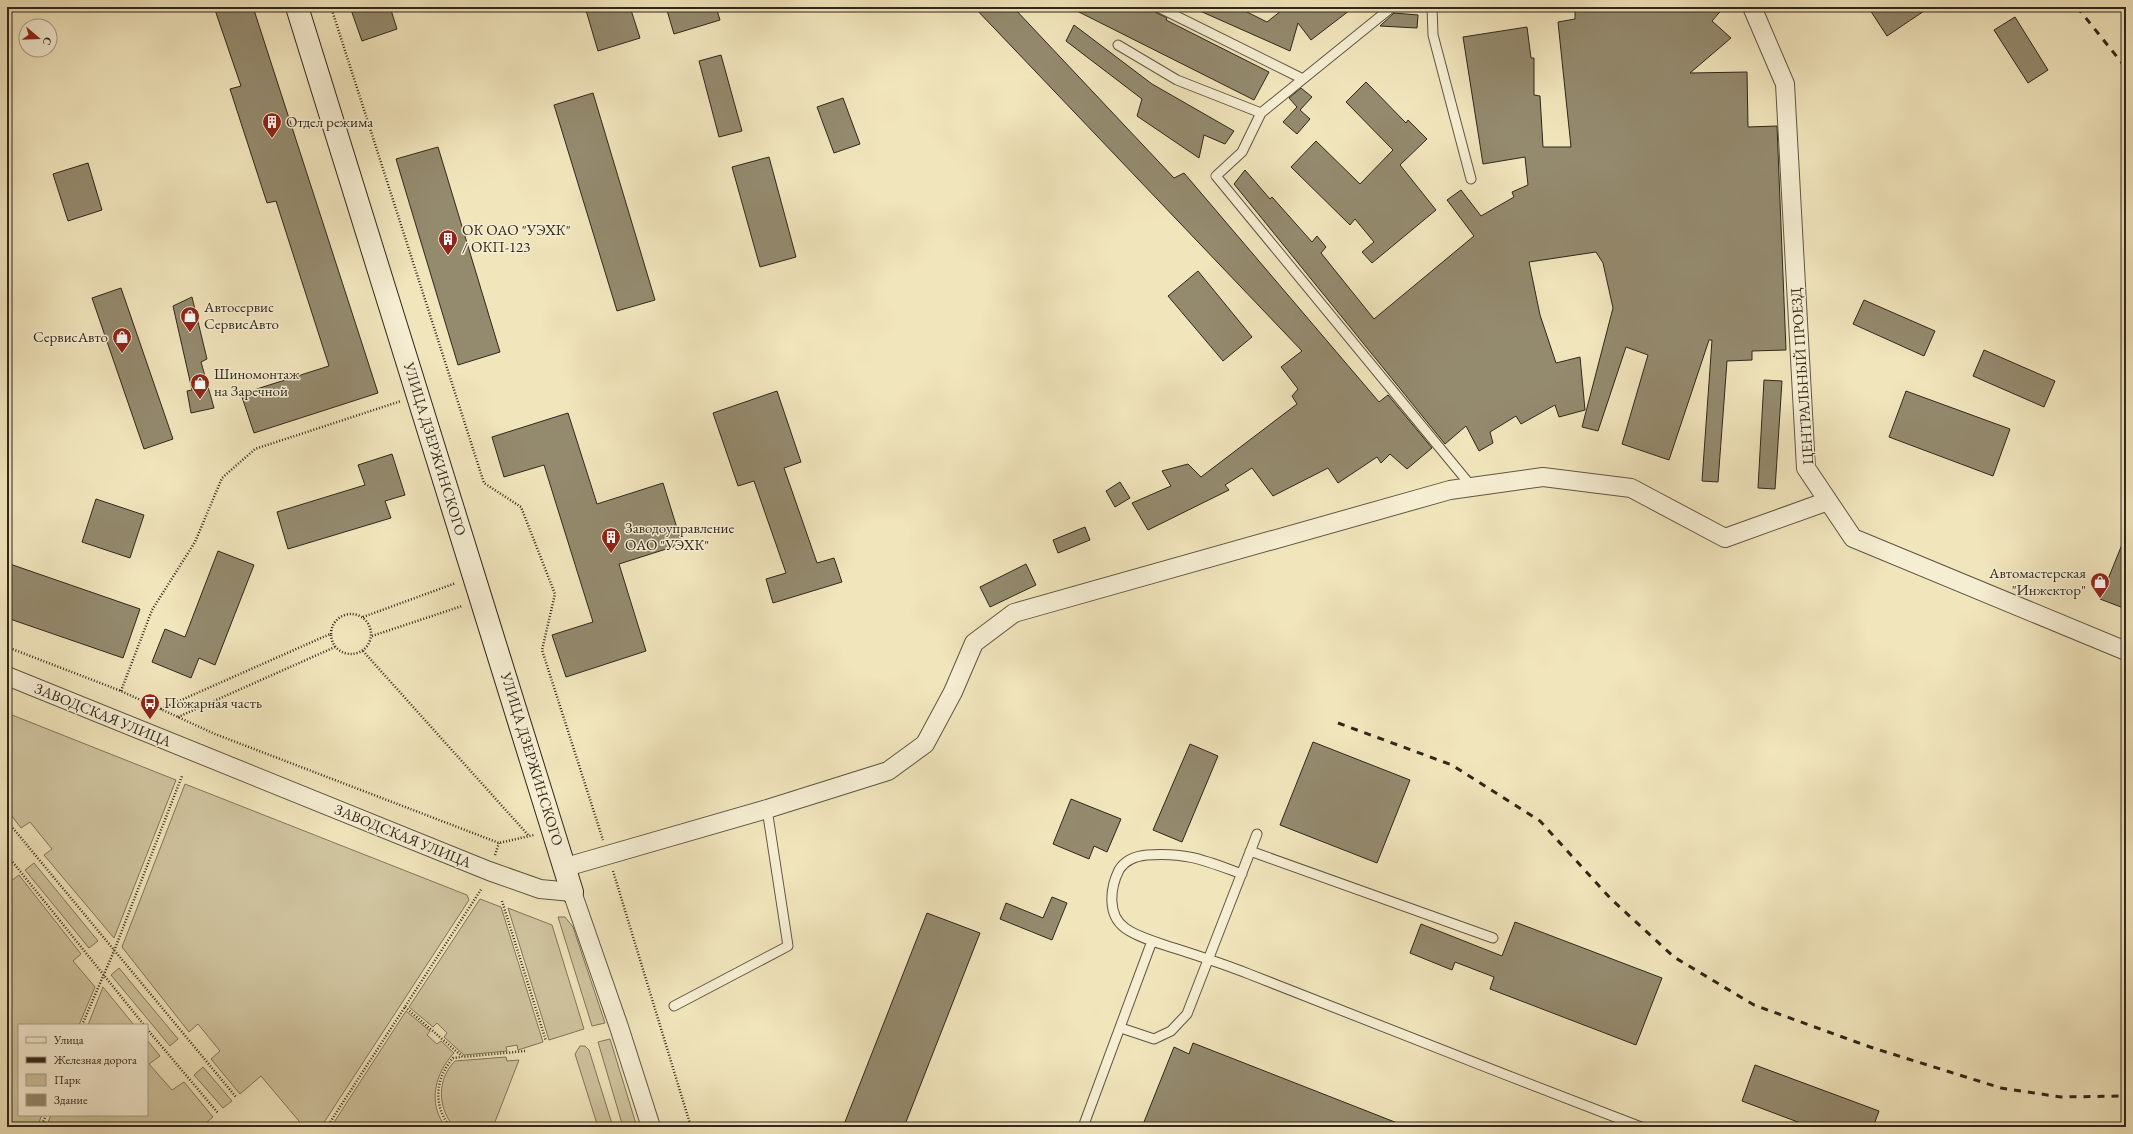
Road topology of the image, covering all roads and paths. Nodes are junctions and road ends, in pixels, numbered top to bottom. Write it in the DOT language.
graph roads {
  1 [pos="297,7"];
  2 [pos="331,7"];
  3 [pos="1158,7"];
  4 [pos="1392,7"];
  5 [pos="1432,7"];
  6 [pos="1752,7"];
  7 [pos="1118,45"];
  8 [pos="1303,79"];
  9 [pos="1261,113"];
  10 [pos="1471,179"];
  11 [pos="408,399"];
  12 [pos="1472,487"];
  13 [pos="1828,501"];
  14 [pos="458,582"];
  15 [pos="466,605"];
  16 [pos="363,617"];
  17 [pos="330,634"];
  18 [pos="372,636"];
  19 [pos="7,647"];
  20 [pos="334,647"];
  21 [pos="363,651"];
  22 [pos="2126,651"];
  23 [pos="7,676"];
  24 [pos="122,691"];
  25 [pos="161,709"];
  26 [pos="178,717"];
  27 [pos="182,776"];
  28 [pos="767,809"];
  29 [pos="7,821"];
  30 [pos="541,834"];
  31 [pos="1257,834"];
  32 [pos="530,836"];
  33 [pos="1250,852"];
  34 [pos="7,855"];
  35 [pos="608,855"];
  36 [pos="566,867"];
  37 [pos="489,871"];
  38 [pos="1242,874"];
  39 [pos="572,892"];
  40 [pos="502,901"];
  41 [pos="1493,938"];
  42 [pos="1152,941"];
  43 [pos="114,951"];
  44 [pos="1208,959"];
  45 [pos="102,975"];
  46 [pos="674,1006"];
  47 [pos="405,1007"];
  48 [pos="82,1024"];
  49 [pos="143,1024"];
  50 [pos="1121,1028"];
  51 [pos="148,1029"];
  52 [pos="546,1041"];
  53 [pos="525,1052"];
  54 [pos="463,1057"];
  55 [pos="236,1097"];
  56 [pos="218,1113"];
  57 [pos="46,1116"];
  58 [pos="41,1127"];
  59 [pos="327,1127"];
  60 [pos="450,1127"];
  61 [pos="651,1127"];
  62 [pos="691,1127"];
  63 [pos="1083,1127"];
  64 [pos="1641,1127"];
  1 -- 36 [label="street, УЛИЦА ДЗЕРЖИНСКОГО"];
  2 -- 35 [label="path"];
  3 -- 8 [label="lane"];
  4 -- 8 [label="lane"];
  5 -- 10 [label="lane"];
  6 -- 13 [label="street, ЦЕНТРАЛЬНЫЙ ПРОЕЗД"];
  7 -- 9 [label="lane"];
  8 -- 9 [label="lane"];
  9 -- 12 [label="lane"];
  11 -- 24 [label="path"];
  12 -- 13 [label="street"];
  12 -- 28 [label="street"];
  13 -- 22 [label="street, ЦЕНТРАЛЬНЫЙ ПРОЕЗД"];
  14 -- 16 [label="path"];
  15 -- 18 [label="path"];
  16 -- 17 [label="path"];
  16 -- 18 [label="path"];
  17 -- 20 [label="path"];
  17 -- 25 [label="path"];
  18 -- 21 [label="path"];
  19 -- 24 [label="path"];
  20 -- 21 [label="path"];
  20 -- 26 [label="path"];
  21 -- 32 [label="path"];
  23 -- 37 [label="street, ЗАВОДСКАЯ УЛИЦА"];
  24 -- 25 [label="path"];
  25 -- 26 [label="path"];
  26 -- 32 [label="path"];
  27 -- 43 [label="path"];
  28 -- 35 [label="street"];
  28 -- 46 [label="lane"];
  29 -- 43 [label="path"];
  30 -- 32 [label="path"];
  31 -- 33 [label="lane"];
  33 -- 38 [label="lane"];
  33 -- 41 [label="lane"];
  34 -- 45 [label="path"];
  35 -- 36 [label="street"];
  35 -- 62 [label="path"];
  36 -- 39 [label="street, УЛИЦА ДЗЕРЖИНСКОГО"];
  37 -- 39 [label="street, ЗАВОДСКАЯ УЛИЦА"];
  37 -- 47 [label="path"];
  38 -- 42 [label="lane"];
  38 -- 44 [label="lane"];
  39 -- 61 [label="street"];
  40 -- 52 [label="path"];
  42 -- 44 [label="lane"];
  42 -- 50 [label="lane"];
  43 -- 45 [label="path"];
  43 -- 55 [label="path"];
  44 -- 50 [label="lane"];
  44 -- 64 [label="lane"];
  45 -- 48 [label="path"];
  45 -- 49 [label="path"];
  47 -- 54 [label="path"];
  47 -- 59 [label="path"];
  50 -- 63 [label="lane"];
  51 -- 56 [label="path"];
  53 -- 54 [label="path"];
  54 -- 60 [label="path"];
  57 -- 58 [label="path"];
}
